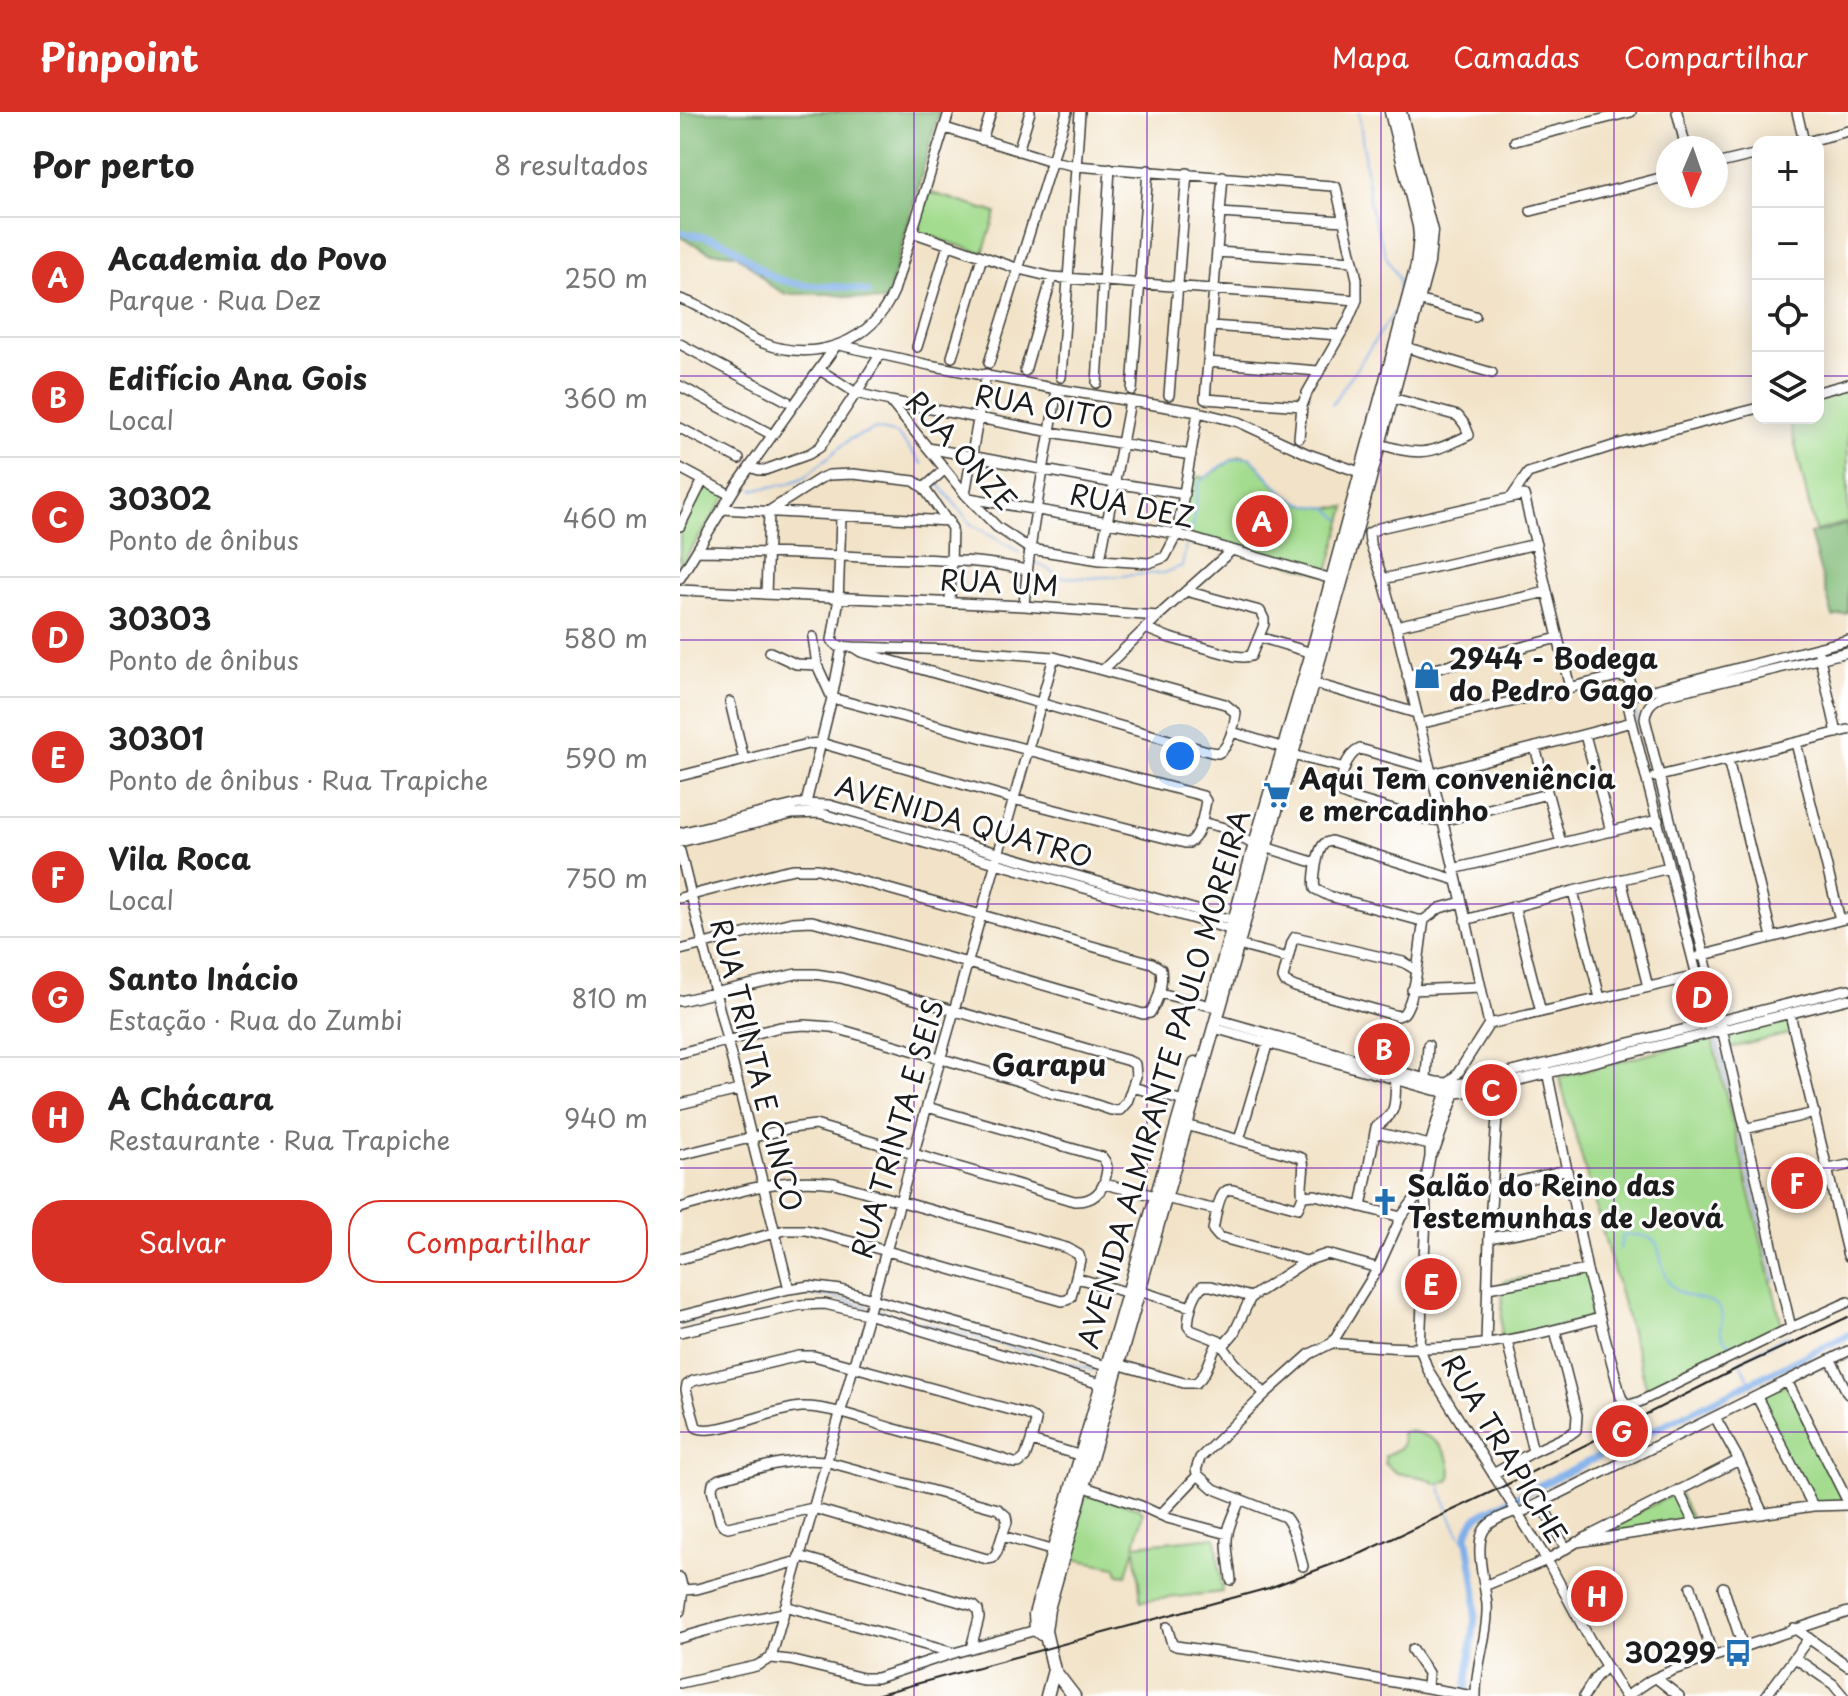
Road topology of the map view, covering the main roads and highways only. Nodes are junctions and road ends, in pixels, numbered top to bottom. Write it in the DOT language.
graph roads {
  1 [pos="1391,112"];
  2 [pos="1400,112"];
  3 [pos="1375,443"];
  4 [pos="1288,752"];
  5 [pos="1260,846"];
  6 [pos="1161,1197"];
  7 [pos="1106,1386"];
  8 [pos="1064,1535"];
  9 [pos="1040,1632"];
  10 [pos="1054,1670"];
  11 [pos="1047,1696"];
  12 [pos="1073,1696"];
  1 -- 3 [label="main road, AVENIDA ALMIRANTE PAULO MOREIRA"];
  2 -- 3 [label="main road, AVENIDA ALMIRANTE PAULO MOREIRA"];
  3 -- 4 [label="main road, AVENIDA ALMIRANTE PAULO MOREIRA"];
  3 -- 4 [label="main road, AVENIDA ALMIRANTE PAULO MOREIRA"];
  4 -- 5 [label="main road, AVENIDA ALMIRANTE PAULO MOREIRA"];
  5 -- 6 [label="main road, AVENIDA ALMIRANTE PAULO MOREIRA"];
  5 -- 6 [label="main road, AVENIDA ALMIRANTE PAULO MOREIRA"];
  6 -- 7 [label="main road, AVENIDA ALMIRANTE PAULO MOREIRA"];
  7 -- 8 [label="main road, AVENIDA ALMIRANTE PAULO MOREIRA"];
  7 -- 8 [label="main road, AVENIDA ALMIRANTE PAULO MOREIRA"];
  8 -- 9 [label="main road, AVENIDA ALMIRANTE PAULO MOREIRA"];
  8 -- 9 [label="main road, AVENIDA ALMIRANTE PAULO MOREIRA"];
  9 -- 10 [label="main road, AVENIDA ALMIRANTE PAULO MOREIRA"];
  10 -- 11 [label="main road, AVENIDA ALMIRANTE PAULO MOREIRA"];
  10 -- 12 [label="main road, AVENIDA ALMIRANTE PAULO MOREIRA"];
}
